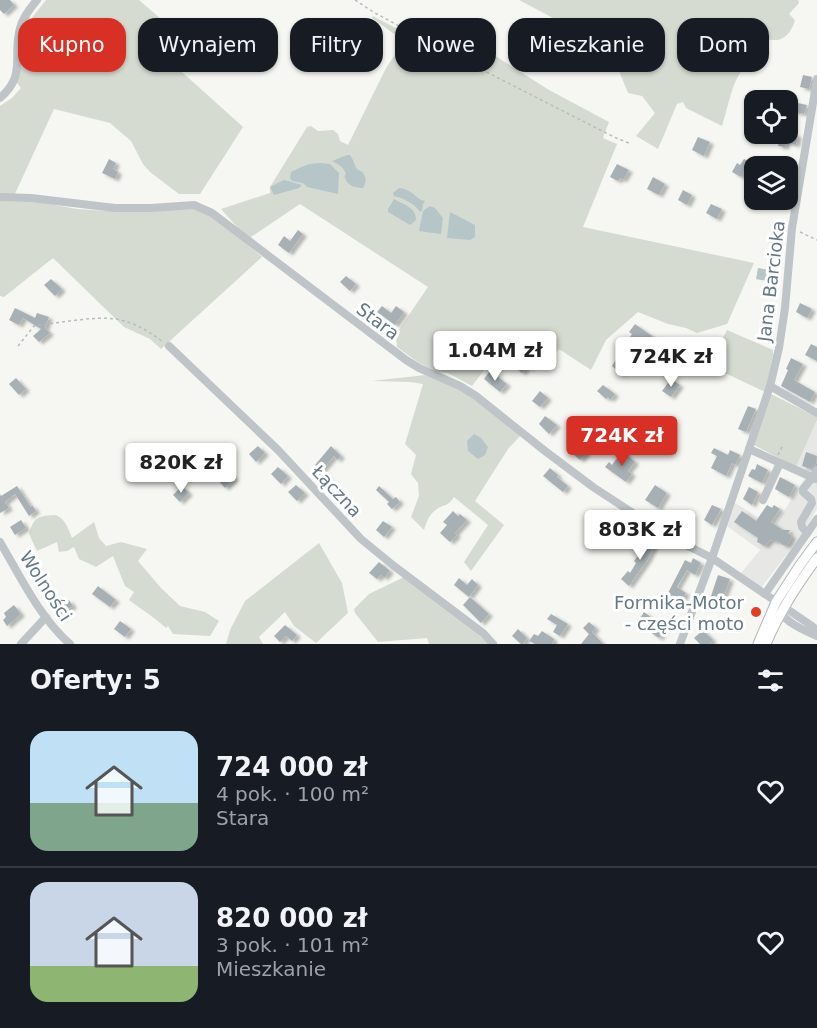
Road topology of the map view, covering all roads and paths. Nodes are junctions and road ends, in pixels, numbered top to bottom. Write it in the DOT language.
graph roads {
  1 [pos="38,0"];
  2 [pos="355,0"];
  3 [pos="817,79"];
  4 [pos="0,98"];
  5 [pos="631,144"];
  6 [pos="0,197"];
  7 [pos="792,228"];
  8 [pos="817,240"];
  9 [pos="18,346"];
  10 [pos="169,346"];
  11 [pos="770,386"];
  12 [pos="817,412"];
  13 [pos="783,445"];
  14 [pos="749,448"];
  15 [pos="778,462"];
  16 [pos="816,475"];
  17 [pos="763,500"];
  18 [pos="817,519"];
  19 [pos="807,533"];
  20 [pos="0,542"];
  21 [pos="817,542"];
  22 [pos="712,558"];
  23 [pos="817,558"];
  24 [pos="765,594"];
  25 [pos="791,595"];
  26 [pos="781,608"];
  27 [pos="796,615"];
  28 [pos="46,617"];
  29 [pos="791,622"];
  30 [pos="817,630"];
  31 [pos="770,634"];
  32 [pos="817,636"];
  33 [pos="21,644"];
  34 [pos="70,644"];
  35 [pos="493,644"];
  36 [pos="680,644"];
  37 [pos="758,644"];
  38 [pos="766,644"];
  1 -- 4 [label="street"];
  2 -- 5 [label="path"];
  3 -- 7 [label="street, Jana Barcioka"];
  6 -- 22 [label="street, Stara"];
  7 -- 8 [label="path"];
  7 -- 11 [label="street, Jana Barcioka"];
  9 -- 10 [label="path"];
  10 -- 35 [label="street, Łączna"];
  11 -- 12 [label="street"];
  11 -- 14 [label="street, Jana Barcioka"];
  13 -- 15 [label="path"];
  14 -- 15 [label="street"];
  14 -- 22 [label="street, Jana Barcioka"];
  15 -- 16 [label="street"];
  15 -- 17 [label="street"];
  16 -- 19 [label="street"];
  18 -- 19 [label="street"];
  19 -- 24 [label="street"];
  20 -- 28 [label="street, Wolności"];
  21 -- 26 [label="main road"];
  22 -- 24 [label="street, Stara"];
  22 -- 36 [label="street, Jana Barcioka"];
  23 -- 25 [label="main road"];
  24 -- 26 [label="street, Stara"];
  25 -- 26 [label="main road"];
  25 -- 27 [label="street"];
  26 -- 27 [label="street"];
  26 -- 29 [label="street"];
  26 -- 31 [label="main road"];
  26 -- 37 [label="main road"];
  27 -- 30 [label="street"];
  28 -- 33 [label="street"];
  28 -- 34 [label="street, Wolności"];
  29 -- 31 [label="street"];
  29 -- 32 [label="street"];
  31 -- 38 [label="main road"];
}
